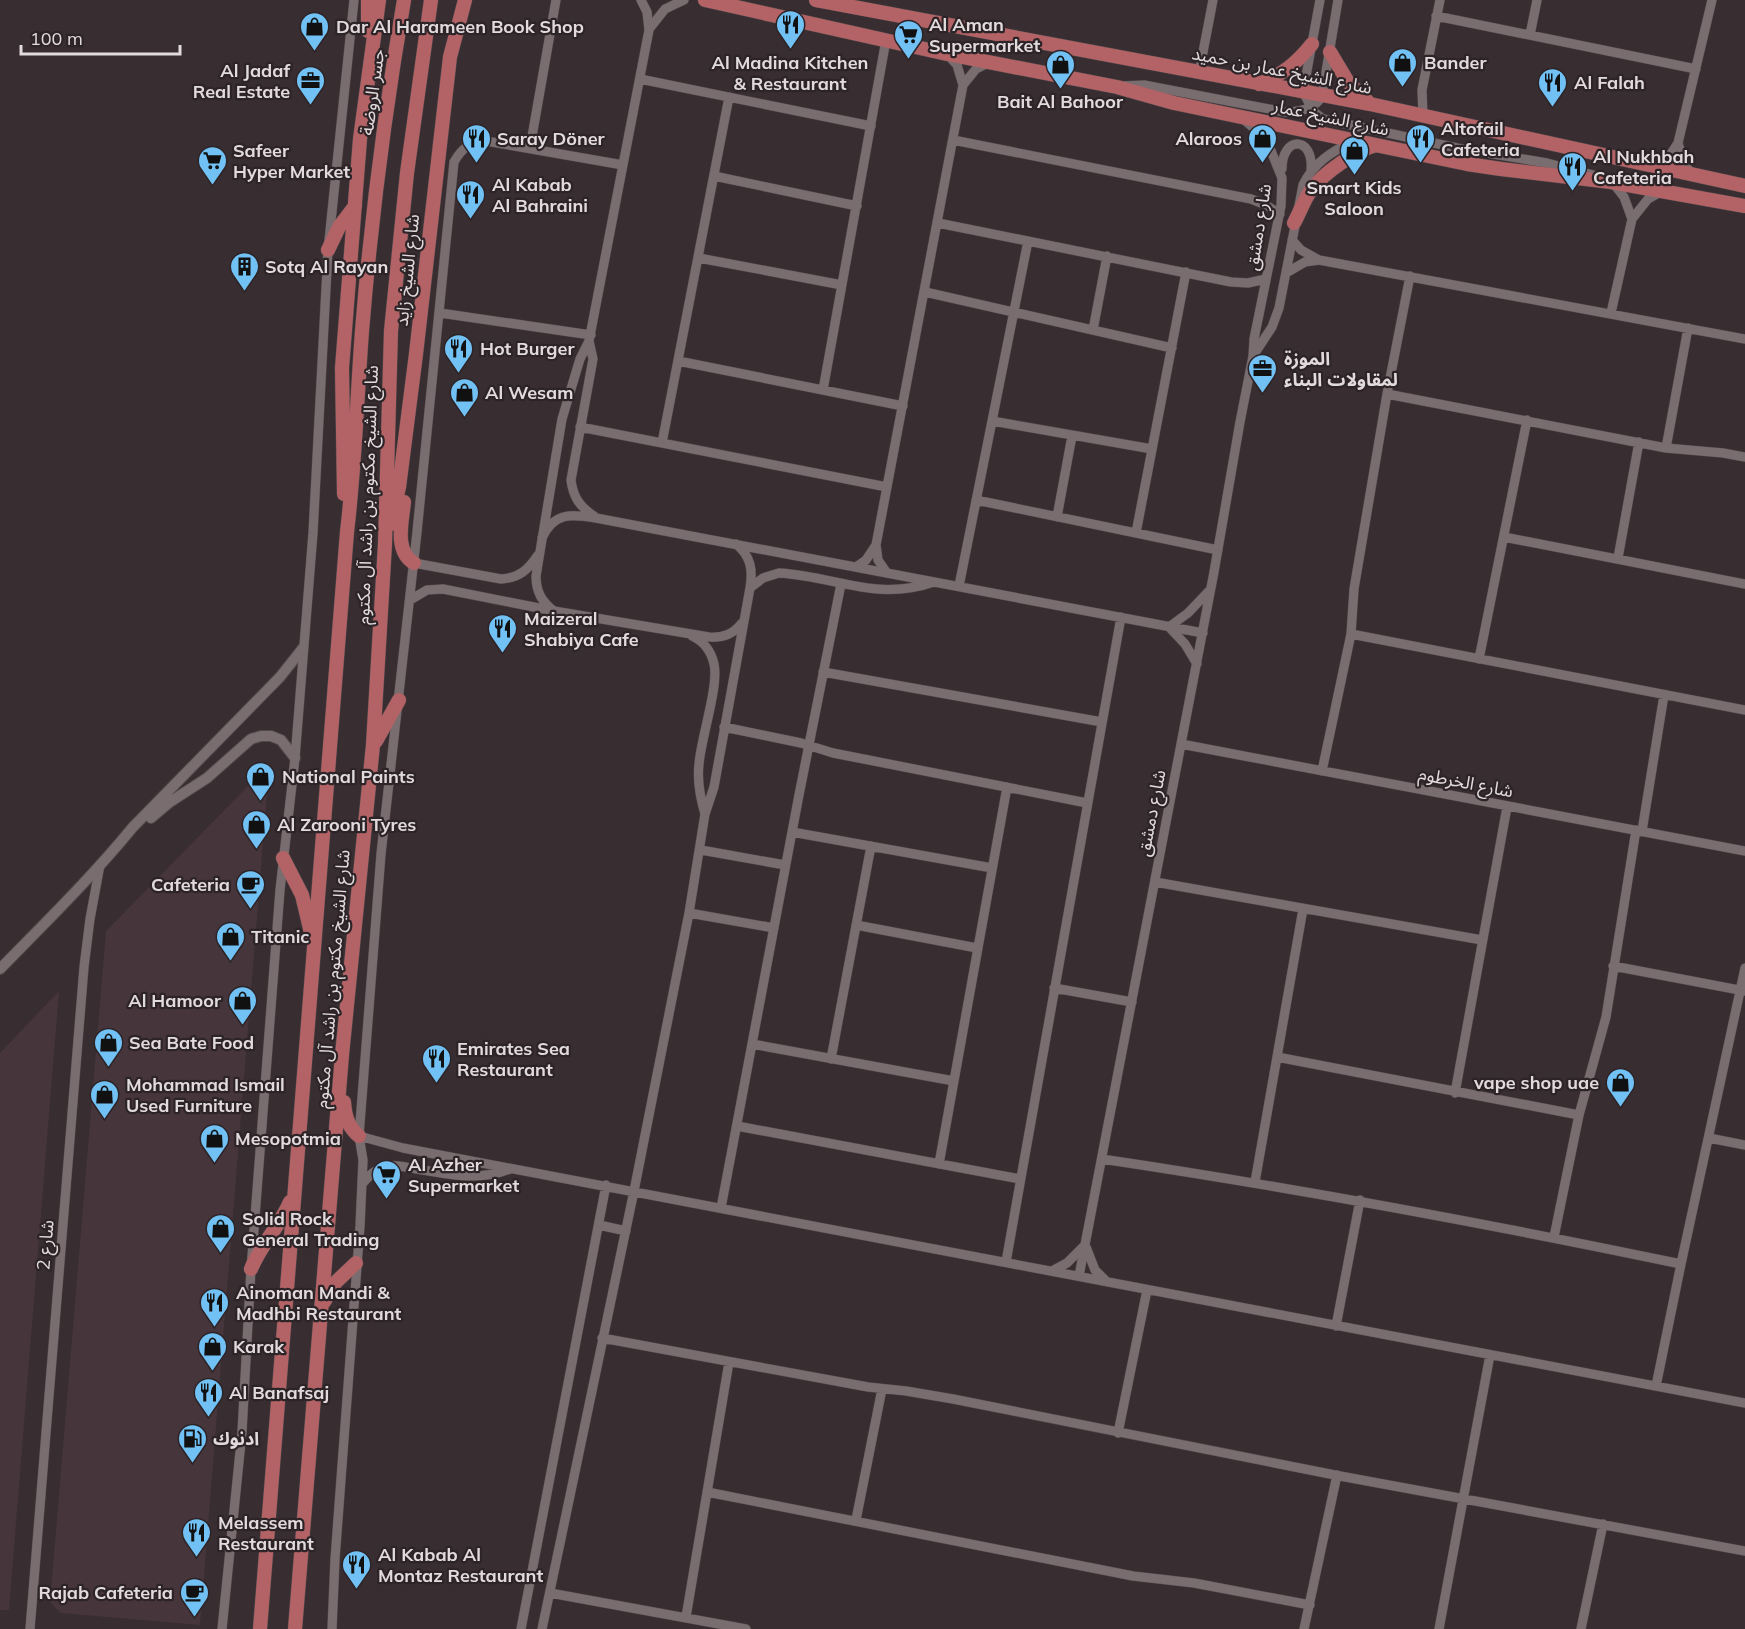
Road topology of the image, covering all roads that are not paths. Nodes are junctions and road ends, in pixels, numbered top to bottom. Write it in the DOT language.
graph roads {
  1 [pos="354,0"];
  2 [pos="368,0"];
  3 [pos="404,0"];
  4 [pos="431,0"];
  5 [pos="454,0"];
  6 [pos="465,0"];
  7 [pos="470,0"];
  8 [pos="556,0"];
  9 [pos="642,0"];
  10 [pos="684,0"];
  11 [pos="705,0"];
  12 [pos="816,0"];
  13 [pos="1213,0"];
  14 [pos="1320,0"];
  15 [pos="1338,0"];
  16 [pos="1440,0"];
  17 [pos="1537,0"];
  18 [pos="1712,0"];
  19 [pos="380,4"];
  20 [pos="1437,16"];
  21 [pos="649,30"];
  22 [pos="1530,35"];
  23 [pos="886,40"];
  24 [pos="1312,45"];
  25 [pos="1330,52"];
  26 [pos="947,54"];
  27 [pos="450,57"];
  28 [pos="991,61"];
  29 [pos="1696,69"];
  30 [pos="369,72"];
  31 [pos="1199,73"];
  32 [pos="640,79"];
  33 [pos="1259,84"];
  34 [pos="963,85"];
  35 [pos="1117,87"];
  36 [pos="1303,92"];
  37 [pos="1322,96"];
  38 [pos="729,97"];
  39 [pos="445,99"];
  40 [pos="1370,104"];
  41 [pos="1310,107"];
  42 [pos="1423,116"];
  43 [pos="1240,117"];
  44 [pos="871,126"];
  45 [pos="953,140"];
  46 [pos="1354,140"];
  47 [pos="1678,143"];
  48 [pos="1377,145"];
  49 [pos="530,148"];
  50 [pos="623,165"];
  51 [pos="1655,167"];
  52 [pos="1311,170"];
  53 [pos="1690,174"];
  54 [pos="714,176"];
  55 [pos="1282,178"];
  56 [pos="1611,182"];
  57 [pos="1743,184"];
  58 [pos="1662,191"];
  59 [pos="355,206"];
  60 [pos="857,206"];
  61 [pos="1745,206"];
  62 [pos="1280,214"];
  63 [pos="1632,219"];
  64 [pos="938,223"];
  65 [pos="1294,224"];
  66 [pos="1292,240"];
  67 [pos="1028,241"];
  68 [pos="328,250"];
  69 [pos="1107,256"];
  70 [pos="699,258"];
  71 [pos="1319,260"];
  72 [pos="1186,273"];
  73 [pos="1286,273"];
  74 [pos="1410,276"];
  75 [pos="1266,279"];
  76 [pos="842,285"];
  77 [pos="925,292"];
  78 [pos="1014,311"];
  79 [pos="440,313"];
  80 [pos="1611,313"];
  81 [pos="1688,328"];
  82 [pos="1093,330"];
  83 [pos="362,332"];
  84 [pos="590,338"];
  85 [pos="1745,339"];
  86 [pos="1172,348"];
  87 [pos="416,354"];
  88 [pos="1253,356"];
  89 [pos="678,361"];
  90 [pos="823,390"];
  91 [pos="1387,394"];
  92 [pos="903,406"];
  93 [pos="1527,420"];
  94 [pos="992,421"];
  95 [pos="580,427"];
  96 [pos="1072,436"];
  97 [pos="1639,442"];
  98 [pos="662,443"];
  99 [pos="1666,447"];
  100 [pos="1152,449"];
  101 [pos="1745,457"];
  102 [pos="887,487"];
  103 [pos="976,500"];
  104 [pos="1057,517"];
  105 [pos="596,518"];
  106 [pos="347,532"];
  107 [pos="1136,533"];
  108 [pos="1504,537"];
  109 [pos="542,538"];
  110 [pos="385,544"];
  111 [pos="736,544"];
  112 [pos="876,545"];
  113 [pos="1218,550"];
  114 [pos="539,554"];
  115 [pos="1618,558"];
  116 [pos="414,563"];
  117 [pos="856,567"];
  118 [pos="887,573"];
  119 [pos="936,582"];
  120 [pos="841,584"];
  121 [pos="1745,584"];
  122 [pos="959,586"];
  123 [pos="750,588"];
  124 [pos="1211,589"];
  125 [pos="410,600"];
  126 [pos="554,611"];
  127 [pos="1121,617"];
  128 [pos="742,623"];
  129 [pos="1169,627"];
  130 [pos="1203,633"];
  131 [pos="1351,633"];
  132 [pos="689,634"];
  133 [pos="303,648"];
  134 [pos="1479,659"];
  135 [pos="1197,664"];
  136 [pos="824,672"];
  137 [pos="1664,695"];
  138 [pos="399,700"];
  139 [pos="1745,710"];
  140 [pos="1102,722"];
  141 [pos="724,727"];
  142 [pos="1181,744"];
  143 [pos="809,745"];
  144 [pos="373,746"];
  145 [pos="295,758"];
  146 [pos="1323,771"];
  147 [pos="1007,787"];
  148 [pos="1087,803"];
  149 [pos="1507,807"];
  150 [pos="705,814"];
  151 [pos="1639,831"];
  152 [pos="792,832"];
  153 [pos="127,836"];
  154 [pos="871,846"];
  155 [pos="701,850"];
  156 [pos="1745,851"];
  157 [pos="283,858"];
  158 [pos="100,865"];
  159 [pos="785,865"];
  160 [pos="992,868"];
  161 [pos="1155,882"];
  162 [pos="1303,909"];
  163 [pos="689,914"];
  164 [pos="856,925"];
  165 [pos="774,928"];
  166 [pos="1482,940"];
  167 [pos="977,948"];
  168 [pos="315,952"];
  169 [pos="1613,966"];
  170 [pos="1745,968"];
  171 [pos="0,969"];
  172 [pos="1054,988"];
  173 [pos="1743,991"];
  174 [pos="1132,1002"];
  175 [pos="752,1044"];
  176 [pos="1277,1057"];
  177 [pos="831,1059"];
  178 [pos="340,1072"];
  179 [pos="954,1081"];
  180 [pos="1455,1093"];
  181 [pos="1579,1115"];
  182 [pos="737,1125"];
  183 [pos="359,1136"];
  184 [pos="1709,1138"];
  185 [pos="1745,1145"];
  186 [pos="1102,1159"];
  187 [pos="939,1164"];
  188 [pos="512,1168"];
  189 [pos="1020,1179"];
  190 [pos="1255,1182"];
  191 [pos="362,1185"];
  192 [pos="606,1185"];
  193 [pos="634,1191"];
  194 [pos="294,1195"];
  195 [pos="1360,1200"];
  196 [pos="722,1208"];
  197 [pos="599,1225"];
  198 [pos="626,1231"];
  199 [pos="1554,1238"];
  200 [pos="1085,1245"];
  201 [pos="1006,1262"];
  202 [pos="357,1263"];
  203 [pos="1681,1264"];
  204 [pos="251,1269"];
  205 [pos="1052,1271"];
  206 [pos="1079,1276"];
  207 [pos="1108,1282"];
  208 [pos="1147,1290"];
  209 [pos="322,1307"];
  210 [pos="1336,1326"];
  211 [pos="602,1338"];
  212 [pos="1490,1354"];
  213 [pos="729,1362"];
  214 [pos="1656,1386"];
  215 [pos="882,1389"];
  216 [pos="1745,1403"];
  217 [pos="1118,1433"];
  218 [pos="1337,1475"];
  219 [pos="707,1492"];
  220 [pos="1465,1500"];
  221 [pos="856,1520"];
  222 [pos="1603,1524"];
  223 [pos="1745,1551"];
  224 [pos="550,1593"];
  225 [pos="262,1605"];
  226 [pos="1310,1605"];
  227 [pos="686,1617"];
  228 [pos="30,1629"];
  229 [pos="222,1629"];
  230 [pos="250,1629"];
  231 [pos="260,1629"];
  232 [pos="295,1629"];
  233 [pos="332,1629"];
  234 [pos="521,1629"];
  235 [pos="542,1629"];
  236 [pos="746,1629"];
  237 [pos="1304,1629"];
  238 [pos="1439,1629"];
  239 [pos="1581,1629"];
  1 -- 68 [label="street"];
  2 -- 30 [label="main road"];
  3 -- 83 [label="main road, جسر الروضة"];
  4 -- 110 [label="main road, شارع الشيخ مكتوم بن راشد آل مكتوم"];
  5 -- 27 [label="main road"];
  6 -- 27 [label="main road, شارع الشيخ زايد"];
  7 -- 39 [label="main road"];
  8 -- 49 [label="street"];
  9 -- 21 [label="street"];
  10 -- 21 [label="street"];
  11 -- 23 [label="main road"];
  12 -- 31 [label="main road, شارع الشيخ عمار بن حميد"];
  13 -- 31 [label="street"];
  14 -- 24 [label="street"];
  15 -- 25 [label="street"];
  16 -- 20 [label="street"];
  17 -- 22 [label="street"];
  18 -- 29 [label="street"];
  19 -- 30 [label="main road"];
  20 -- 22 [label="street"];
  20 -- 42 [label="street"];
  21 -- 32 [label="street"];
  22 -- 29 [label="street"];
  23 -- 26 [label="main road"];
  23 -- 44 [label="street"];
  24 -- 33 [label="main road"];
  24 -- 36 [label="street"];
  25 -- 37 [label="street"];
  25 -- 40 [label="main road"];
  26 -- 28 [label="main road, شارع الشيخ عمار"];
  26 -- 34 [label="street"];
  27 -- 39 [label="main road, شارع الشيخ زايد"];
  28 -- 34 [label="street"];
  28 -- 35 [label="main road, شارع الشيخ عمار"];
  29 -- 47 [label="street"];
  30 -- 59 [label="main road"];
  31 -- 33 [label="main road, شارع الشيخ عمار بن حميد"];
  32 -- 38 [label="street"];
  32 -- 50 [label="street"];
  33 -- 36 [label="main road, شارع الشيخ عمار بن حميد"];
  34 -- 45 [label="street"];
  35 -- 41 [label="street"];
  35 -- 43 [label="main road, شارع الشيخ عمار"];
  36 -- 37 [label="main road, شارع الشيخ عمار بن حميد"];
  36 -- 41 [label="street"];
  37 -- 40 [label="main road, شارع الشيخ عمار بن حميد"];
  37 -- 41 [label="street"];
  38 -- 44 [label="street"];
  38 -- 54 [label="street"];
  39 -- 87 [label="main road, شارع الشيخ زايد"];
  40 -- 42 [label="main road, شارع الشيخ عمار بن حميد"];
  41 -- 56 [label="street"];
  42 -- 51 [label="main road, شارع الشيخ عمار بن حميد"];
  43 -- 46 [label="main road, شارع الشيخ عمار"];
  43 -- 55 [label="street, شارع دمشق"];
  44 -- 60 [label="street"];
  45 -- 62 [label="street"];
  45 -- 64 [label="street"];
  46 -- 48 [label="main road, شارع الشيخ عمار"];
  46 -- 52 [label="street, شارع دمشق"];
  47 -- 51 [label="street"];
  47 -- 53 [label="street"];
  48 -- 56 [label="main road, شارع الشيخ عمار"];
  48 -- 65 [label="main road"];
  49 -- 50 [label="street"];
  49 -- 79 [label="street"];
  50 -- 84 [label="street"];
  51 -- 53 [label="main road, شارع الشيخ عمار بن حميد"];
  52 -- 55 [label="street"];
  52 -- 65 [label="street, شارع دمشق"];
  53 -- 57 [label="main road, شارع الشيخ عمار بن حميد"];
  54 -- 60 [label="street"];
  54 -- 70 [label="street"];
  55 -- 62 [label="street, شارع دمشق"];
  56 -- 58 [label="main road, شارع الشيخ عمار"];
  56 -- 63 [label="street"];
  58 -- 61 [label="main road, شارع الشيخ عمار"];
  58 -- 63 [label="street"];
  59 -- 68 [label="main road"];
  59 -- 106 [label="main road"];
  60 -- 76 [label="street"];
  62 -- 75 [label="street, شارع دمشق"];
  63 -- 80 [label="street"];
  64 -- 67 [label="street"];
  64 -- 77 [label="street"];
  65 -- 66 [label="street, شارع دمشق"];
  66 -- 71 [label="street"];
  66 -- 73 [label="street, شارع دمشق"];
  67 -- 69 [label="street"];
  67 -- 78 [label="street"];
  68 -- 133 [label="street"];
  69 -- 72 [label="street"];
  69 -- 82 [label="street"];
  70 -- 76 [label="street"];
  70 -- 89 [label="street"];
  71 -- 73 [label="street"];
  71 -- 74 [label="street"];
  72 -- 75 [label="street"];
  72 -- 86 [label="street"];
  73 -- 88 [label="street, شارع دمشق"];
  74 -- 80 [label="street"];
  74 -- 91 [label="street"];
  75 -- 88 [label="street, شارع دمشق"];
  76 -- 90 [label="street"];
  77 -- 78 [label="street"];
  77 -- 92 [label="street"];
  78 -- 82 [label="street"];
  78 -- 94 [label="street"];
  79 -- 84 [label="street"];
  79 -- 116 [label="street"];
  80 -- 81 [label="street"];
  81 -- 85 [label="street"];
  81 -- 99 [label="street"];
  82 -- 86 [label="street"];
  83 -- 106 [label="main road, شارع الشيخ مكتوم بن راشد آل مكتوم"];
  84 -- 95 [label="street"];
  84 -- 109 [label="street"];
  86 -- 100 [label="street"];
  87 -- 110 [label="main road, شارع الشيخ زايد"];
  87 -- 116 [label="main road"];
  88 -- 113 [label="street, شارع دمشق"];
  89 -- 90 [label="street"];
  89 -- 98 [label="street"];
  90 -- 92 [label="street"];
  91 -- 93 [label="street"];
  91 -- 131 [label="street"];
  92 -- 102 [label="street"];
  93 -- 97 [label="street"];
  93 -- 108 [label="street"];
  94 -- 96 [label="street"];
  94 -- 103 [label="street"];
  95 -- 98 [label="street"];
  95 -- 105 [label="street"];
  96 -- 100 [label="street"];
  96 -- 104 [label="street"];
  97 -- 99 [label="street"];
  97 -- 115 [label="street"];
  98 -- 102 [label="street"];
  99 -- 101 [label="street"];
  100 -- 107 [label="street"];
  102 -- 112 [label="street"];
  103 -- 104 [label="street"];
  103 -- 122 [label="street"];
  104 -- 107 [label="street"];
  105 -- 109 [label="street"];
  105 -- 111 [label="street"];
  106 -- 168 [label="main road, شارع الشيخ مكتوم بن راشد آل مكتوم"];
  107 -- 113 [label="street"];
  108 -- 115 [label="street"];
  108 -- 134 [label="street"];
  109 -- 114 [label="street"];
  110 -- 144 [label="main road, شارع الشيخ مكتوم بن راشد آل مكتوم"];
  111 -- 117 [label="street"];
  111 -- 123 [label="street"];
  112 -- 117 [label="street"];
  112 -- 118 [label="street"];
  113 -- 124 [label="street, شارع دمشق"];
  114 -- 116 [label="street"];
  114 -- 126 [label="street"];
  115 -- 121 [label="street"];
  116 -- 125 [label="street"];
  117 -- 118 [label="street"];
  118 -- 119 [label="street"];
  119 -- 120 [label="street"];
  119 -- 122 [label="street"];
  120 -- 123 [label="street"];
  120 -- 136 [label="street"];
  122 -- 127 [label="street"];
  123 -- 128 [label="street"];
  124 -- 129 [label="street"];
  124 -- 130 [label="street, شارع دمشق"];
  125 -- 126 [label="street"];
  125 -- 138 [label="street"];
  126 -- 132 [label="street"];
  127 -- 129 [label="street"];
  127 -- 140 [label="street"];
  128 -- 132 [label="street"];
  128 -- 141 [label="street"];
  129 -- 130 [label="street"];
  129 -- 135 [label="street"];
  130 -- 135 [label="street, شارع دمشق"];
  131 -- 134 [label="street"];
  131 -- 146 [label="street"];
  132 -- 150 [label="street"];
  133 -- 145 [label="street"];
  133 -- 153 [label="street"];
  134 -- 137 [label="street"];
  135 -- 142 [label="street, شارع دمشق"];
  136 -- 140 [label="street"];
  136 -- 143 [label="street"];
  137 -- 139 [label="street"];
  137 -- 151 [label="street"];
  138 -- 144 [label="main road"];
  138 -- 183 [label="street"];
  140 -- 148 [label="street"];
  141 -- 143 [label="street"];
  141 -- 150 [label="street"];
  142 -- 146 [label="street, شارع الخرطوم"];
  142 -- 161 [label="street, شارع دمشق"];
  143 -- 147 [label="street"];
  143 -- 152 [label="street"];
  144 -- 178 [label="main road, شارع الشيخ مكتوم بن راشد آل مكتوم"];
  145 -- 153 [label="street"];
  145 -- 157 [label="street"];
  146 -- 149 [label="street, شارع الخرطوم"];
  147 -- 148 [label="street"];
  147 -- 160 [label="street"];
  148 -- 172 [label="street"];
  149 -- 151 [label="street, شارع الخرطوم"];
  149 -- 166 [label="street"];
  150 -- 155 [label="street"];
  151 -- 156 [label="street, شارع الخرطوم"];
  151 -- 169 [label="street"];
  152 -- 154 [label="street"];
  152 -- 159 [label="street"];
  153 -- 158 [label="street"];
  154 -- 160 [label="street"];
  154 -- 164 [label="street"];
  155 -- 159 [label="street"];
  155 -- 163 [label="street"];
  157 -- 168 [label="main road"];
  157 -- 204 [label="street"];
  158 -- 171 [label="street"];
  158 -- 228 [label="street, شارع 2"];
  159 -- 165 [label="street"];
  160 -- 167 [label="street"];
  161 -- 162 [label="street"];
  161 -- 174 [label="street, شارع دمشق"];
  162 -- 166 [label="street"];
  162 -- 176 [label="street"];
  163 -- 165 [label="street"];
  163 -- 193 [label="street"];
  164 -- 167 [label="street"];
  164 -- 177 [label="street"];
  165 -- 175 [label="street"];
  166 -- 180 [label="street"];
  167 -- 179 [label="street"];
  168 -- 194 [label="main road, شارع الشيخ مكتوم بن راشد آل مكتوم"];
  169 -- 173 [label="street"];
  169 -- 181 [label="street"];
  170 -- 173 [label="street"];
  172 -- 174 [label="street"];
  172 -- 189 [label="street"];
  173 -- 184 [label="street"];
  174 -- 186 [label="street, شارع دمشق"];
  175 -- 177 [label="street"];
  175 -- 182 [label="street"];
  176 -- 180 [label="street"];
  176 -- 190 [label="street"];
  177 -- 179 [label="street"];
  178 -- 183 [label="main road"];
  178 -- 209 [label="main road, شارع الشيخ مكتوم بن راشد آل مكتوم"];
  179 -- 187 [label="street"];
  180 -- 181 [label="street"];
  181 -- 199 [label="street"];
  182 -- 187 [label="street"];
  182 -- 196 [label="street"];
  183 -- 188 [label="street"];
  183 -- 191 [label="street"];
  184 -- 185 [label="street"];
  184 -- 203 [label="street"];
  186 -- 190 [label="street"];
  186 -- 200 [label="street, شارع دمشق"];
  187 -- 189 [label="street"];
  188 -- 191 [label="street"];
  188 -- 192 [label="street"];
  189 -- 201 [label="street"];
  190 -- 195 [label="street"];
  191 -- 202 [label="street"];
  192 -- 193 [label="street"];
  192 -- 197 [label="street"];
  193 -- 196 [label="street"];
  193 -- 198 [label="street"];
  194 -- 204 [label="main road"];
  194 -- 225 [label="main road, شارع الشيخ مكتوم بن راشد آل مكتوم"];
  195 -- 199 [label="street"];
  195 -- 210 [label="street"];
  196 -- 201 [label="street"];
  197 -- 198 [label="street"];
  197 -- 234 [label="street"];
  198 -- 211 [label="street"];
  199 -- 203 [label="street"];
  200 -- 205 [label="street"];
  200 -- 206 [label="street, شارع دمشق"];
  200 -- 207 [label="street"];
  201 -- 205 [label="street"];
  202 -- 209 [label="main road"];
  202 -- 233 [label="street"];
  203 -- 214 [label="street"];
  204 -- 229 [label="street"];
  205 -- 206 [label="street"];
  206 -- 207 [label="street"];
  207 -- 208 [label="street"];
  208 -- 210 [label="street"];
  208 -- 217 [label="street"];
  209 -- 232 [label="main road, شارع الشيخ مكتوم بن راشد آل مكتوم"];
  210 -- 212 [label="street"];
  211 -- 213 [label="street"];
  211 -- 224 [label="street"];
  212 -- 214 [label="street"];
  212 -- 220 [label="street"];
  213 -- 215 [label="street"];
  213 -- 219 [label="street"];
  214 -- 216 [label="street"];
  215 -- 217 [label="street"];
  215 -- 221 [label="street"];
  217 -- 218 [label="street"];
  218 -- 220 [label="street"];
  218 -- 226 [label="street"];
  219 -- 221 [label="street"];
  219 -- 227 [label="street"];
  220 -- 222 [label="street"];
  220 -- 238 [label="street"];
  221 -- 226 [label="street"];
  222 -- 223 [label="street"];
  222 -- 239 [label="street"];
  224 -- 227 [label="street"];
  224 -- 235 [label="street"];
  225 -- 230 [label="main road"];
  225 -- 231 [label="main road, شارع الشيخ مكتوم بن راشد آل مكتوم"];
  226 -- 237 [label="street"];
  227 -- 236 [label="street"];
}
